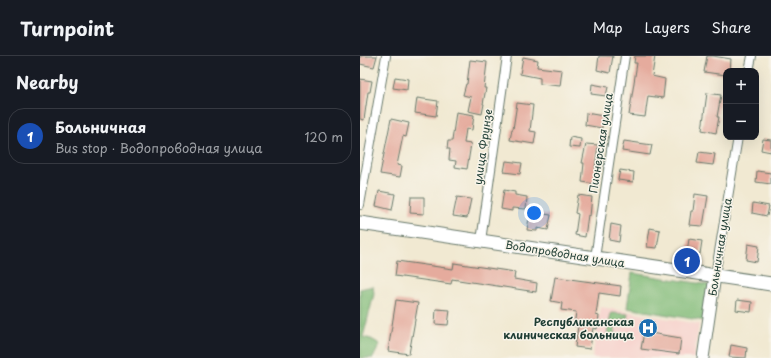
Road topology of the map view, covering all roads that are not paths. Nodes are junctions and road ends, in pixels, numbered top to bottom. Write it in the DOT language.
graph roads {
  1 [pos="386,56"];
  2 [pos="507,56"];
  3 [pos="625,56"];
  4 [pos="752,56"];
  5 [pos="750,68"];
  6 [pos="738,140"];
  7 [pos="360,205"];
  8 [pos="360,223"];
  9 [pos="481,241"];
  10 [pos="594,258"];
  11 [pos="715,276"];
  12 [pos="771,284"];
  13 [pos="703,358"];
  1 -- 7 [label="street"];
  2 -- 9 [label="street, улица Фрунзе"];
  3 -- 10 [label="street, Пионерская улица"];
  4 -- 5 [label="street"];
  6 -- 11 [label="street, Больничная улица"];
  8 -- 9 [label="main road, Водопроводная улица"];
  9 -- 10 [label="main road, Водопроводная улица"];
  10 -- 11 [label="main road, Водопроводная улица"];
  11 -- 12 [label="main road, Водопроводная улица"];
  11 -- 13 [label="street, Больничная улица"];
}
